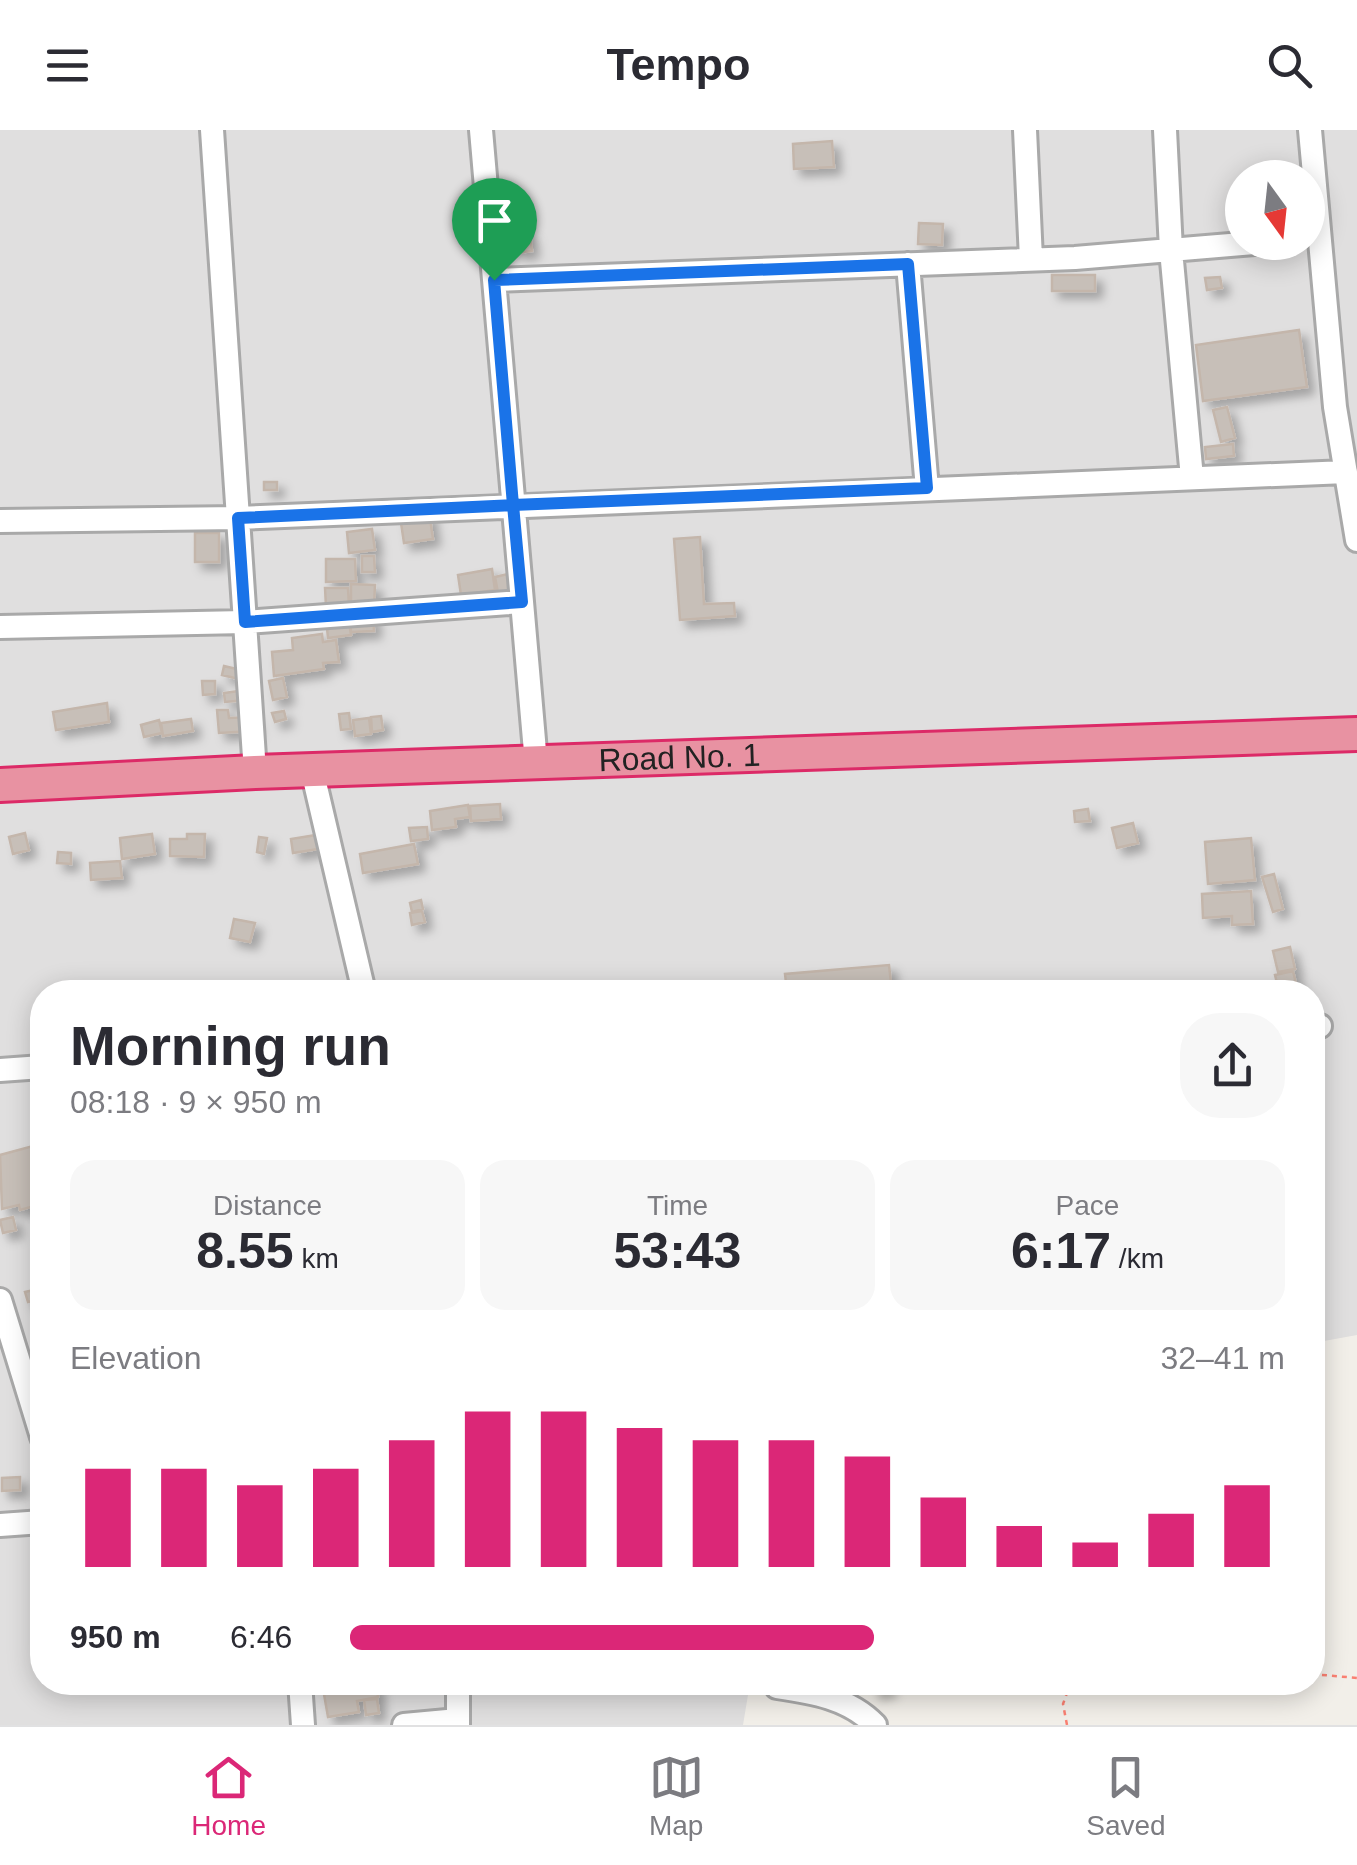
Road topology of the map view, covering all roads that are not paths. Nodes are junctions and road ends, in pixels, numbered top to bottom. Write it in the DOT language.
graph roads {
  1 [pos="212,130"];
  2 [pos="481,130"];
  3 [pos="1025,130"];
  4 [pos="1165,130"];
  5 [pos="1310,130"];
  6 [pos="1311,160"];
  7 [pos="1225,245"];
  8 [pos="1171,250"];
  9 [pos="1031,259"];
  10 [pos="1317,260"];
  11 [pos="908,264"];
  12 [pos="494,280"];
  13 [pos="1346,472"];
  14 [pos="1192,478"];
  15 [pos="927,488"];
  16 [pos="513,505"];
  17 [pos="238,518"];
  18 [pos="0,521"];
  19 [pos="1357,540"];
  20 [pos="522,602"];
  21 [pos="245,622"];
  22 [pos="0,627"];
  23 [pos="1357,734"];
  24 [pos="536,762"];
  25 [pos="312,770"];
  26 [pos="255,772"];
  27 [pos="0,784"];
  28 [pos="361,980"];
  29 [pos="30,1069"];
  30 [pos="0,1070"];
  31 [pos="0,1300"];
  32 [pos="30,1398"];
  33 [pos="30,1523"];
  34 [pos="0,1525"];
  35 [pos="301,1695"];
  36 [pos="458,1695"];
  37 [pos="824,1695"];
  38 [pos="458,1722"];
  39 [pos="303,1725"];
  40 [pos="404,1725"];
  41 [pos="875,1725"];
  1 -- 17 [label="street"];
  2 -- 12 [label="street"];
  3 -- 9 [label="street"];
  4 -- 8 [label="street"];
  5 -- 6 [label="street"];
  7 -- 8 [label="street"];
  8 -- 9 [label="street"];
  8 -- 14 [label="street"];
  9 -- 11 [label="street"];
  10 -- 13 [label="street"];
  11 -- 12 [label="street"];
  11 -- 15 [label="street"];
  12 -- 16 [label="street"];
  13 -- 14 [label="street"];
  13 -- 19 [label="street"];
  14 -- 15 [label="street"];
  15 -- 16 [label="street"];
  16 -- 17 [label="street"];
  16 -- 20 [label="street"];
  17 -- 18 [label="street"];
  17 -- 21 [label="street"];
  20 -- 21 [label="street"];
  20 -- 24 [label="street"];
  21 -- 22 [label="street"];
  21 -- 26 [label="street"];
  23 -- 24 [label="highway, Road No. 1"];
  24 -- 25 [label="highway, Road No. 1"];
  25 -- 26 [label="highway, Road No. 1"];
  25 -- 28 [label="street"];
  26 -- 27 [label="highway, Road No. 1"];
  29 -- 30 [label="street"];
  31 -- 32 [label="street"];
  33 -- 34 [label="street"];
  35 -- 39 [label="street"];
  36 -- 38 [label="street"];
  37 -- 41 [label="street"];
  38 -- 40 [label="street"];
}
